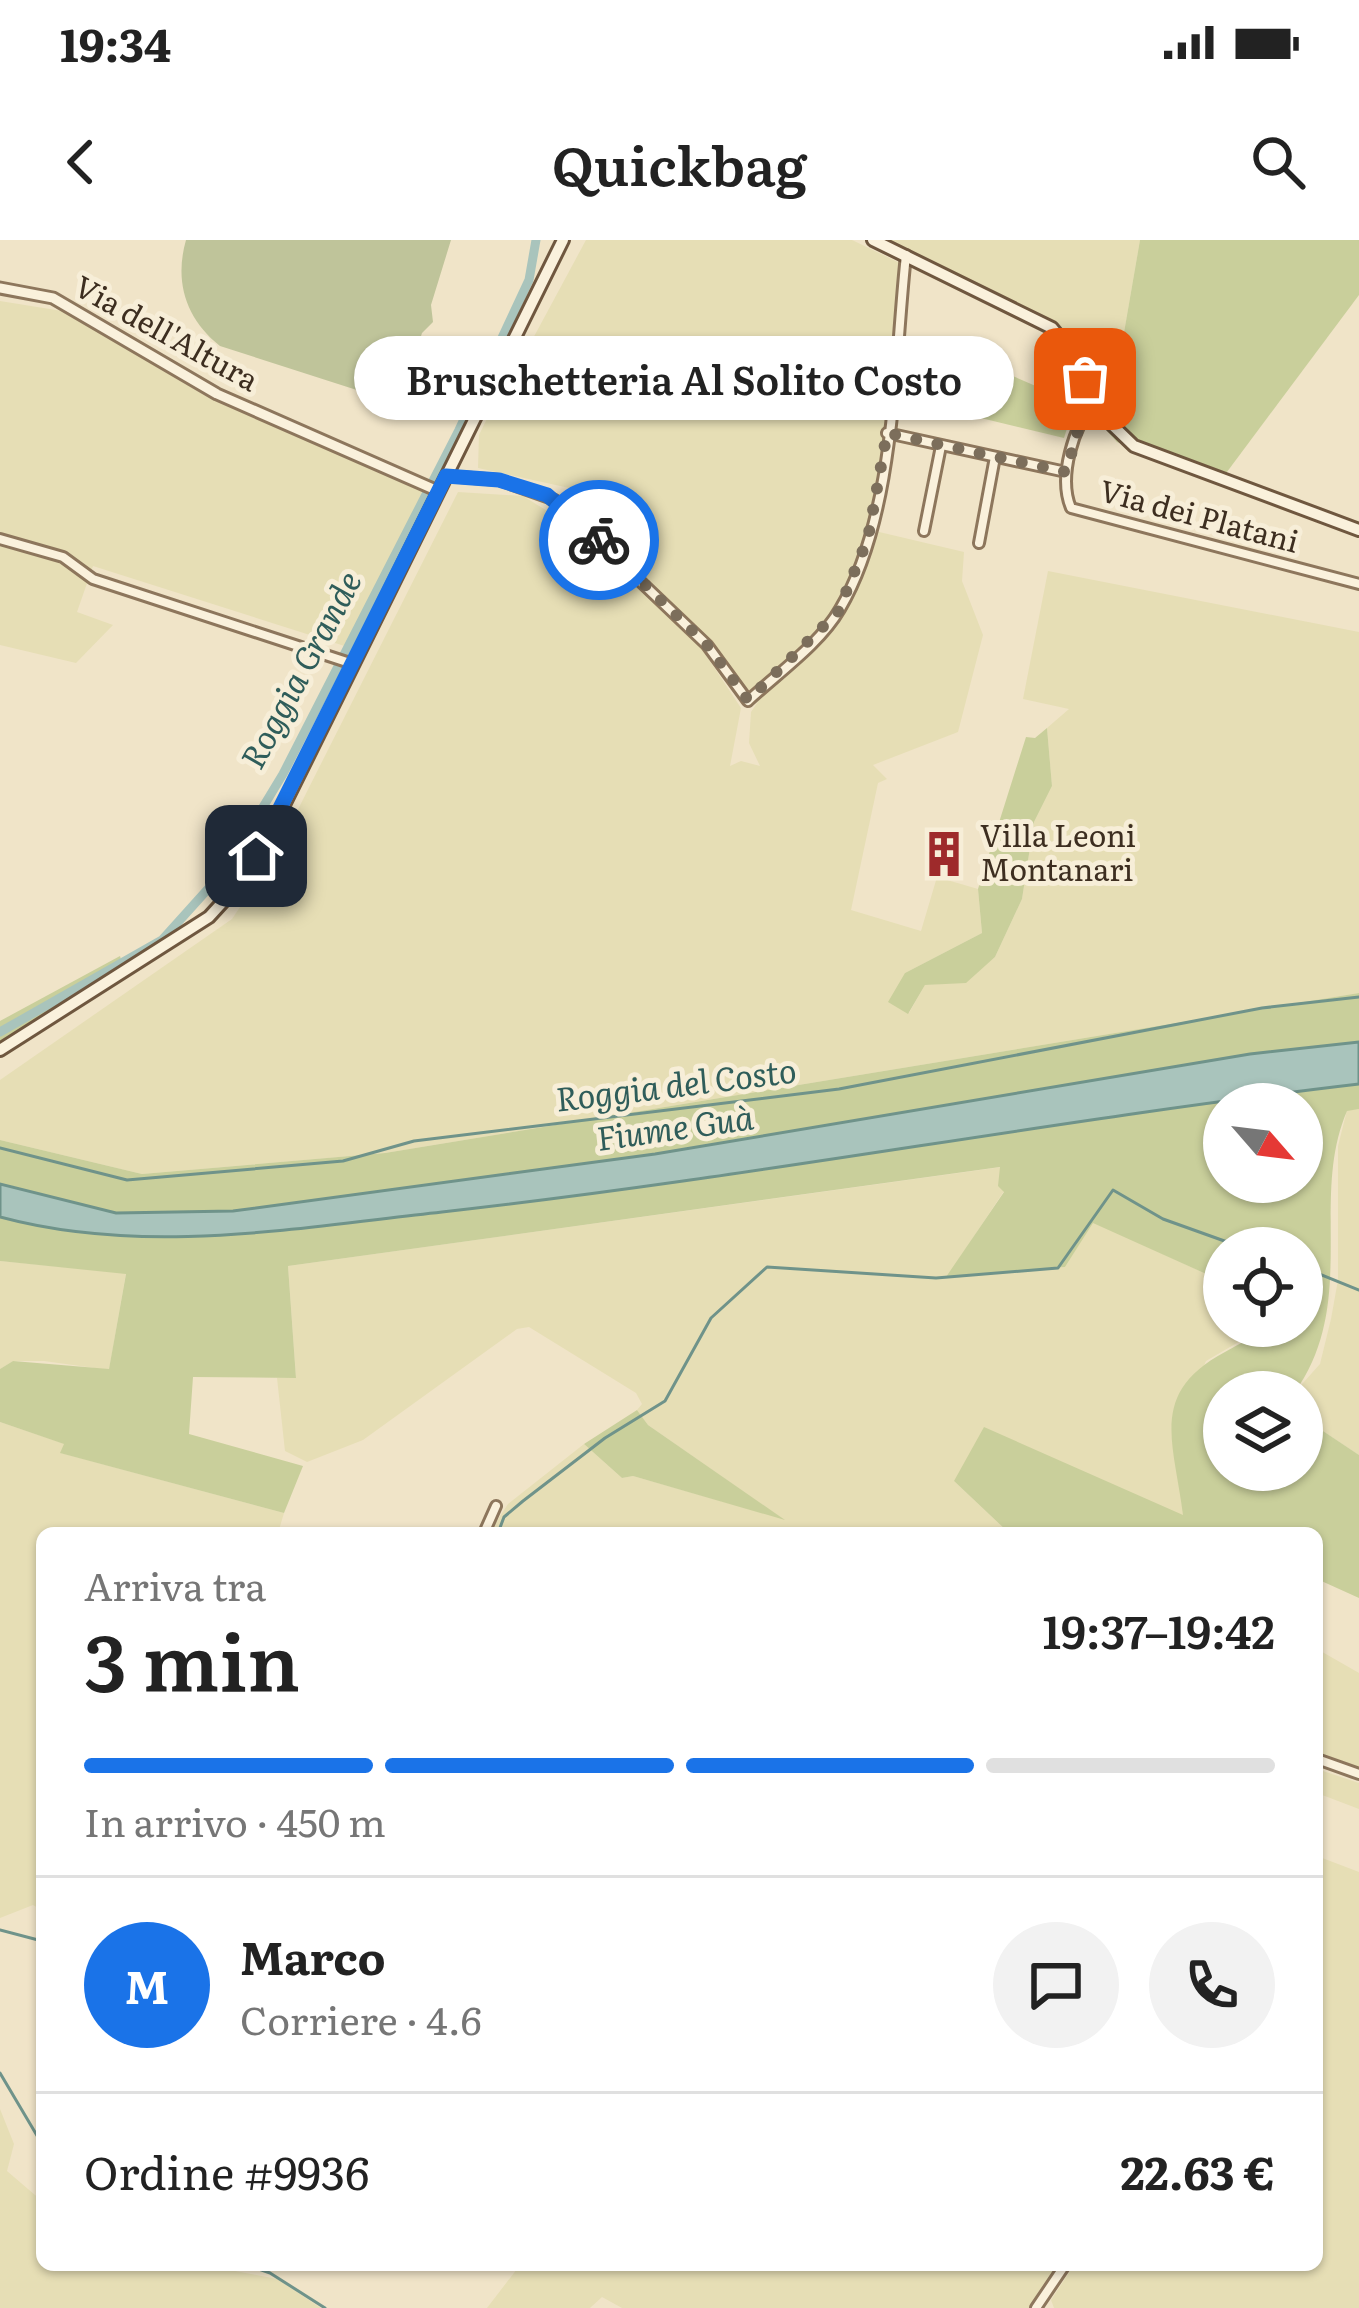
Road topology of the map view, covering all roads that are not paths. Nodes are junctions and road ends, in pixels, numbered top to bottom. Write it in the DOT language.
graph roads {
  1 [pos="563,240"];
  2 [pos="873,240"];
  3 [pos="906,255"];
  4 [pos="0,288"];
  5 [pos="1095,401"];
  6 [pos="887,433"];
  7 [pos="941,446"];
  8 [pos="995,457"];
  9 [pos="1066,472"];
  10 [pos="446,476"];
  11 [pos="438,491"];
  12 [pos="1359,530"];
  13 [pos="924,531"];
  14 [pos="0,539"];
  15 [pos="979,543"];
  16 [pos="1359,584"];
  17 [pos="354,664"];
  18 [pos="0,1050"];
  19 [pos="496,1506"];
  20 [pos="487,1527"];
  21 [pos="1323,1761"];
  22 [pos="1359,1774"];
  23 [pos="1060,2271"];
  24 [pos="1036,2308"];
  1 -- 10 [label="main road"];
  2 -- 3 [label="main road"];
  3 -- 5 [label="main road"];
  3 -- 6 [label="street"];
  4 -- 11 [label="street, Via dell'Altura"];
  5 -- 9 [label="street, Via dei Platani"];
  5 -- 12 [label="main road"];
  6 -- 7 [label="street"];
  6 -- 10 [label="street"];
  7 -- 8 [label="street"];
  7 -- 13 [label="street"];
  8 -- 9 [label="street"];
  8 -- 15 [label="street"];
  9 -- 16 [label="street, Via dei Platani"];
  10 -- 11 [label="main road"];
  11 -- 17 [label="main road"];
  14 -- 17 [label="street"];
  17 -- 18 [label="main road"];
  19 -- 20 [label="street"];
  21 -- 22 [label="street"];
  23 -- 24 [label="street"];
}
